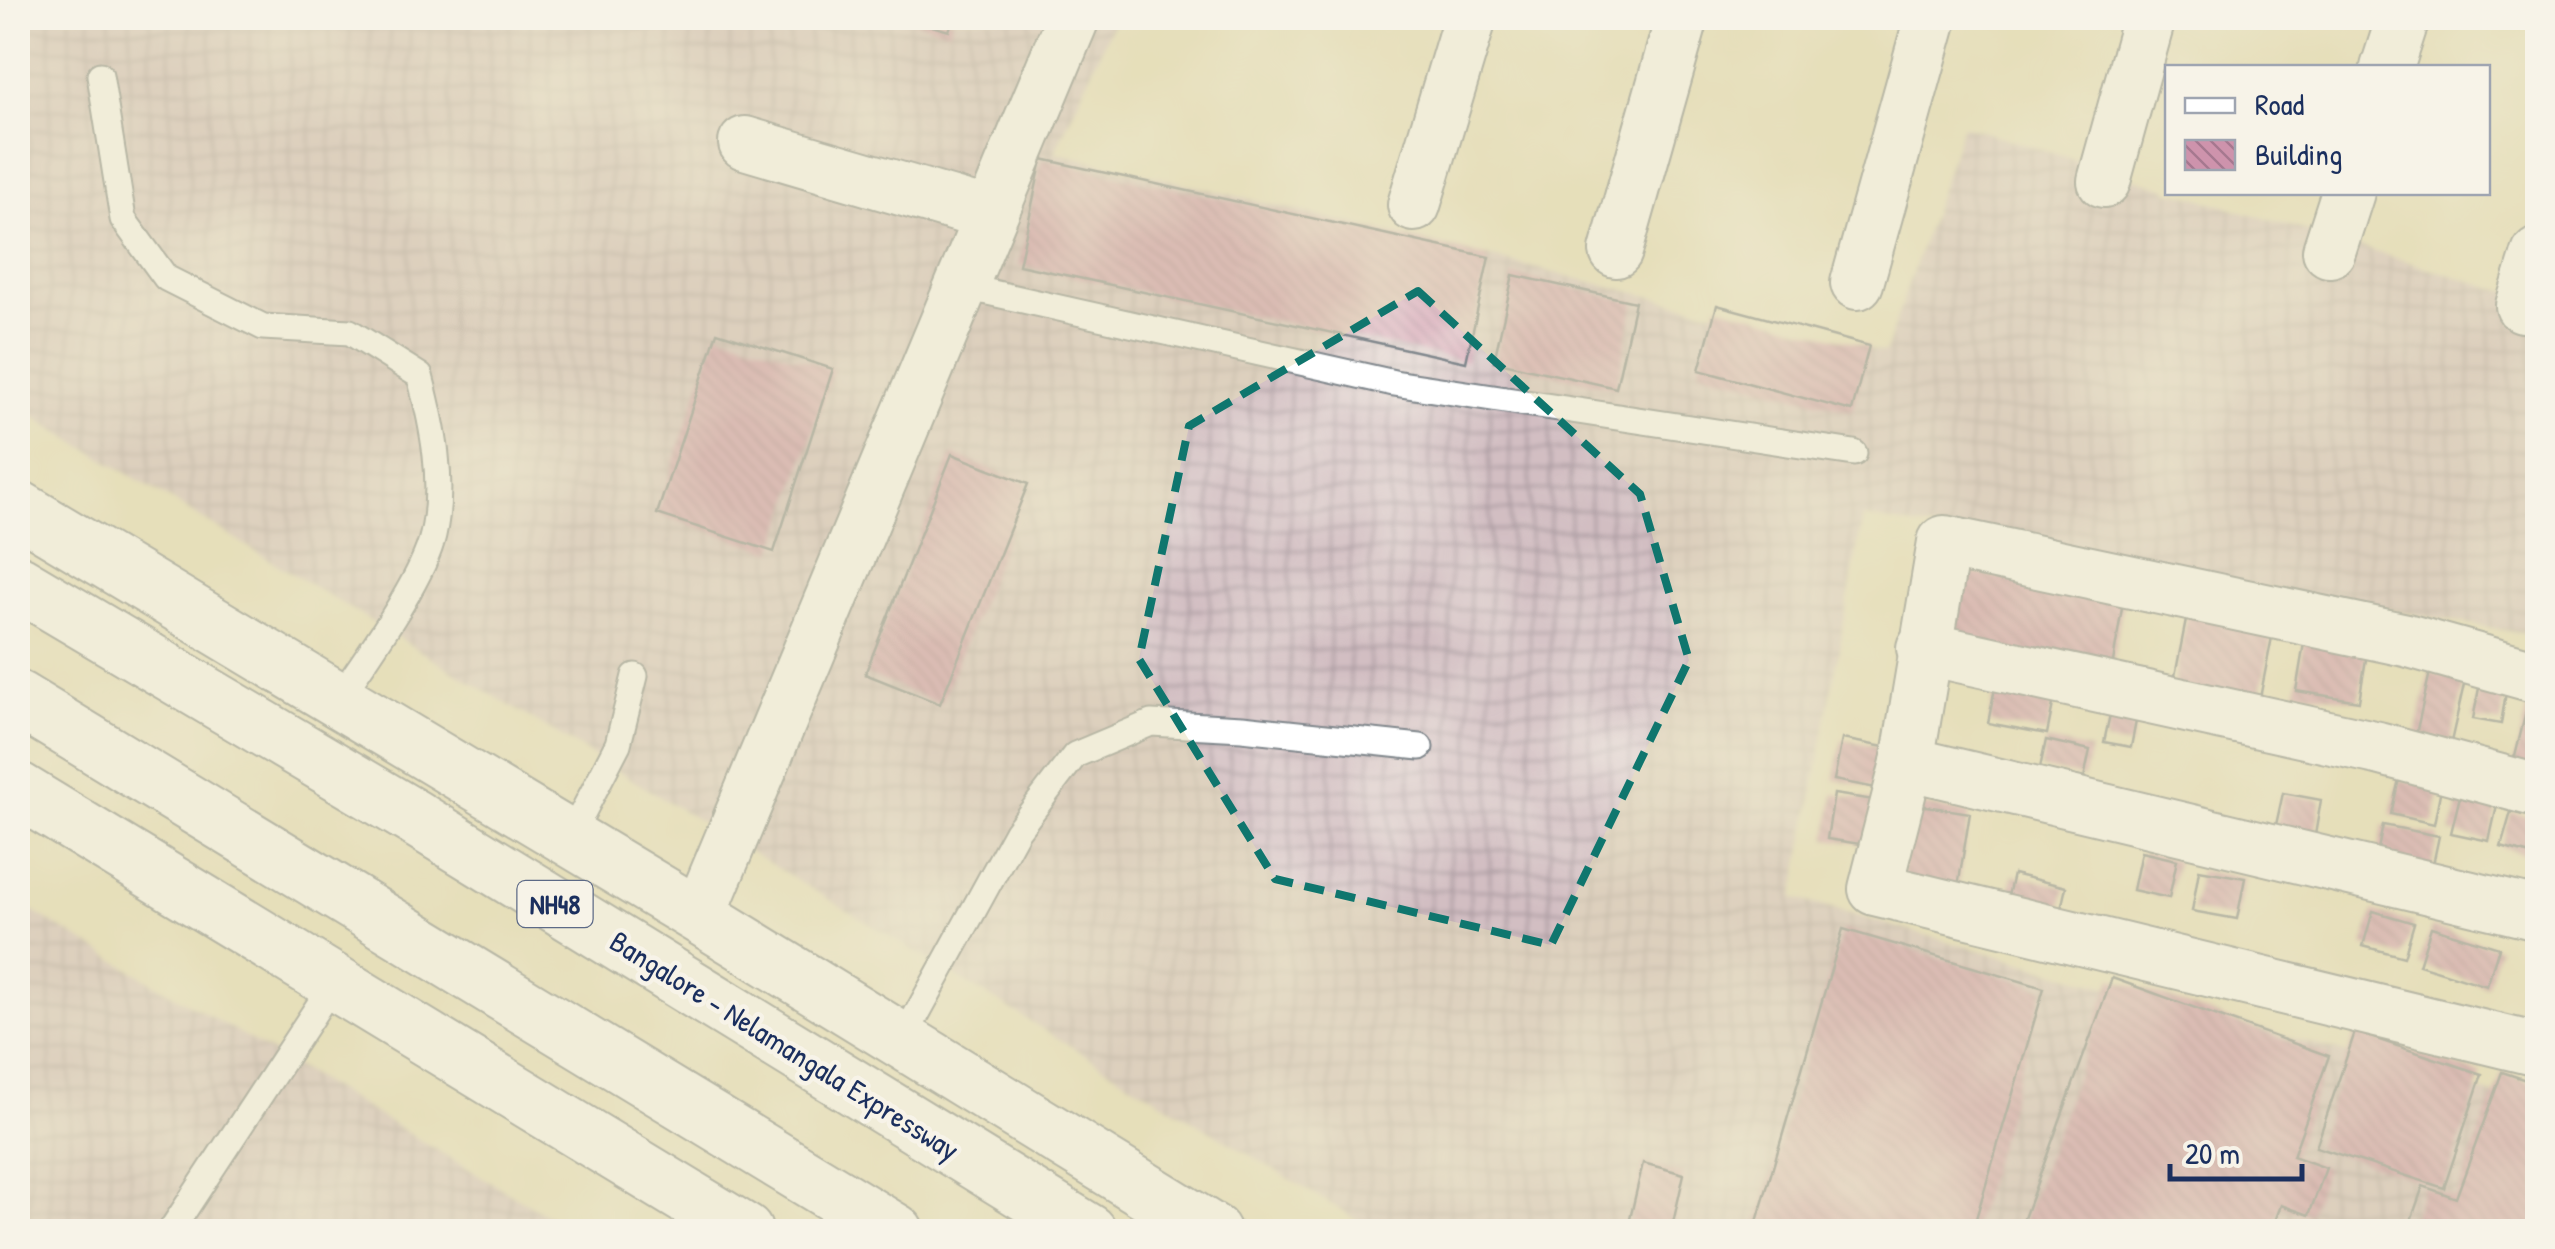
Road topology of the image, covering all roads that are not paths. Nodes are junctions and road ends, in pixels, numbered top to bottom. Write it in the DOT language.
graph roads {
  1 [pos="1073,18"];
  2 [pos="1470,18"];
  3 [pos="1682,18"];
  4 [pos="1931,18"];
  5 [pos="2149,18"];
  6 [pos="2403,18"];
  7 [pos="2388,65"];
  8 [pos="100,75"];
  9 [pos="745,143"];
  10 [pos="2104,181"];
  11 [pos="2347,195"];
  12 [pos="1414,205"];
  13 [pos="990,215"];
  14 [pos="2329,251"];
  15 [pos="1616,252"];
  16 [pos="2538,254"];
  17 [pos="1856,284"];
  18 [pos="961,286"];
  19 [pos="2522,306"];
  20 [pos="1854,453"];
  21 [pos="18,508"];
  22 [pos="18,582"];
  23 [pos="1923,648"];
  24 [pos="636,676"];
  25 [pos="2538,676"];
  26 [pos="18,699"];
  27 [pos="338,700"];
  28 [pos="1420,748"];
  29 [pos="1906,763"];
  30 [pos="18,790"];
  31 [pos="2538,790"];
  32 [pos="569,839"];
  33 [pos="2538,914"];
  34 [pos="699,916"];
  35 [pos="335,980"];
  36 [pos="902,1041"];
  37 [pos="2538,1050"];
  38 [pos="170,1232"];
  39 [pos="745,1232"];
  40 [pos="896,1232"];
  41 [pos="1089,1232"];
  42 [pos="1213,1232"];
  1 -- 13 [label="street"];
  2 -- 12 [label="street"];
  3 -- 15 [label="street"];
  4 -- 17 [label="street"];
  5 -- 10 [label="street"];
  6 -- 7 [label="street"];
  8 -- 27 [label="lane"];
  9 -- 13 [label="street"];
  11 -- 14 [label="street"];
  13 -- 18 [label="street"];
  16 -- 19 [label="street"];
  18 -- 20 [label="lane"];
  18 -- 34 [label="street"];
  21 -- 27 [label="main road"];
  22 -- 41 [label="main road, Bangalore - Nelamangala Expressway / NH48"];
  23 -- 25 [label="street"];
  23 -- 29 [label="street"];
  23 -- 31 [label="street"];
  24 -- 32 [label="lane"];
  26 -- 40 [label="main road"];
  27 -- 32 [label="main road"];
  28 -- 36 [label="lane"];
  29 -- 33 [label="street"];
  29 -- 37 [label="street"];
  30 -- 35 [label="main road"];
  32 -- 34 [label="main road"];
  34 -- 36 [label="main road"];
  35 -- 38 [label="lane"];
  35 -- 39 [label="main road"];
  36 -- 42 [label="main road"];
}
